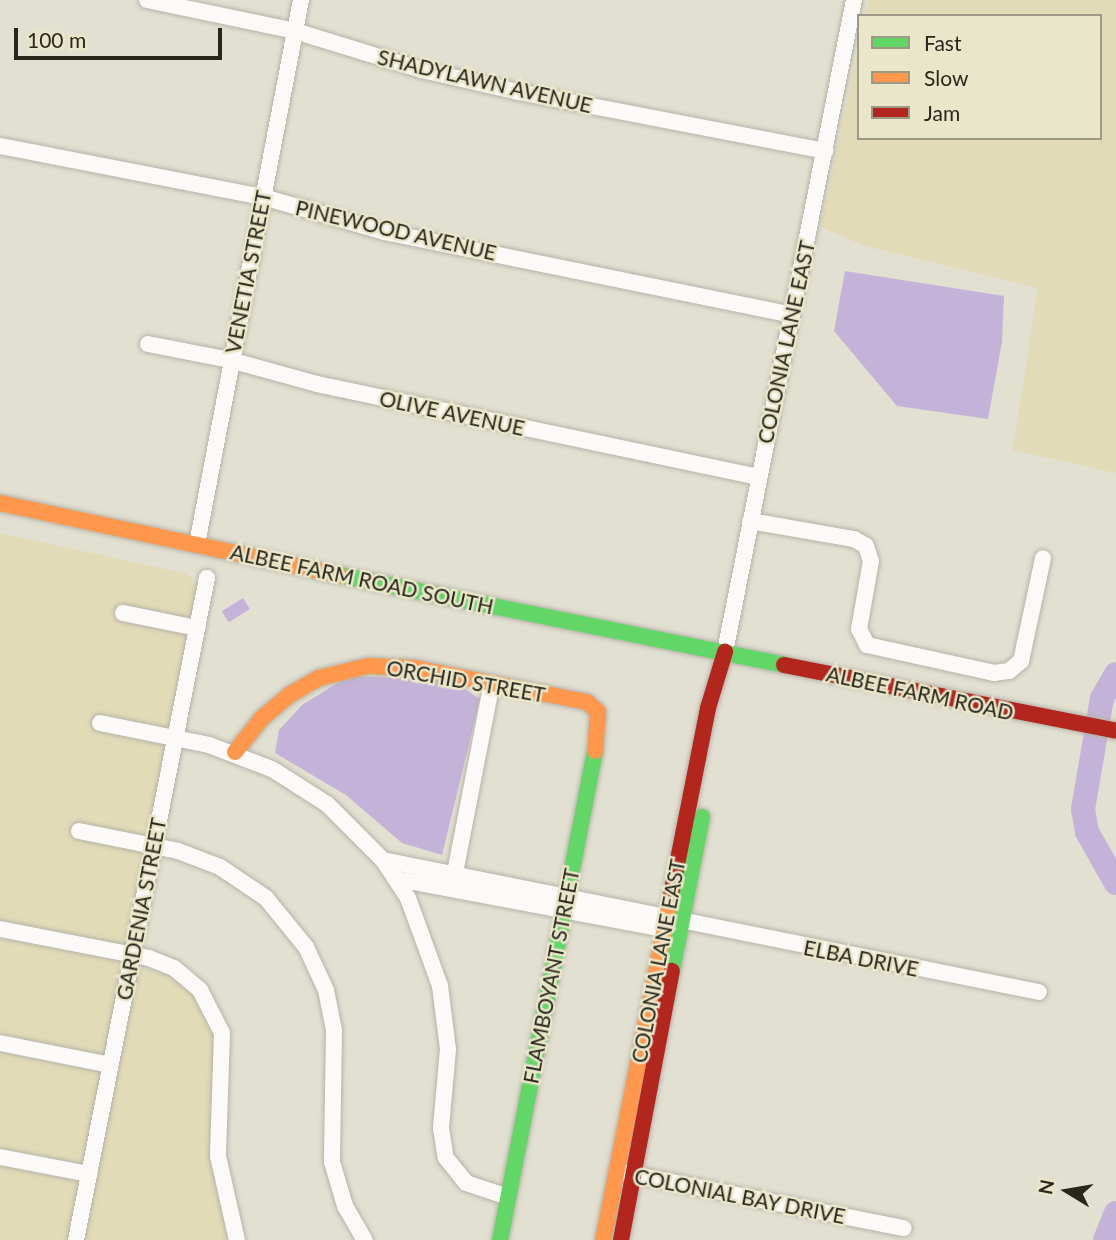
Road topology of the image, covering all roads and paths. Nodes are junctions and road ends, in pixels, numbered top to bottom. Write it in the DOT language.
graph roads {
  1 [pos="147,0"];
  2 [pos="301,0"];
  3 [pos="854,0"];
  4 [pos="295,31"];
  5 [pos="0,146"];
  6 [pos="825,151"];
  7 [pos="263,197"];
  8 [pos="792,315"];
  9 [pos="148,344"];
  10 [pos="230,360"];
  11 [pos="758,477"];
  12 [pos="0,502"];
  13 [pos="750,521"];
  14 [pos="197,544"];
  15 [pos="1043,558"];
  16 [pos="207,578"];
  17 [pos="123,613"];
  18 [pos="197,628"];
  19 [pos="725,652"];
  20 [pos="492,683"];
  21 [pos="719,683"];
  22 [pos="598,712"];
  23 [pos="100,723"];
  24 [pos="1116,731"];
  25 [pos="175,737"];
  26 [pos="234,752"];
  27 [pos="79,831"];
  28 [pos="154,845"];
  29 [pos="383,860"];
  30 [pos="397,879"];
  31 [pos="453,882"];
  32 [pos="565,903"];
  33 [pos="666,922"];
  34 [pos="683,923"];
  35 [pos="0,929"];
  36 [pos="133,955"];
  37 [pos="1039,992"];
  38 [pos="0,1043"];
  39 [pos="110,1065"];
  40 [pos="0,1157"];
  41 [pos="617,1171"];
  42 [pos="89,1174"];
  43 [pos="634,1175"];
  44 [pos="508,1197"];
  45 [pos="904,1228"];
  46 [pos="76,1240"];
  47 [pos="237,1240"];
  48 [pos="365,1240"];
  49 [pos="500,1240"];
  50 [pos="603,1240"];
  51 [pos="621,1240"];
  1 -- 4 [label="street, SHADYLAWN AVENUE"];
  2 -- 4 [label="street, VENETIA STREET"];
  3 -- 6 [label="street, COLONIA LANE EAST"];
  4 -- 6 [label="street, SHADYLAWN AVENUE"];
  4 -- 7 [label="street, VENETIA STREET"];
  5 -- 7 [label="street, PINEWOOD AVENUE"];
  6 -- 8 [label="street, COLONIA LANE EAST"];
  7 -- 8 [label="street, PINEWOOD AVENUE"];
  7 -- 10 [label="street, VENETIA STREET"];
  8 -- 11 [label="street, COLONIA LANE EAST"];
  9 -- 10 [label="street, OLIVE AVENUE"];
  10 -- 11 [label="street, OLIVE AVENUE"];
  10 -- 14 [label="street, VENETIA STREET"];
  11 -- 13 [label="street, COLONIA LANE EAST"];
  12 -- 14 [label="street, ALBEE FARM ROAD SOUTH"];
  13 -- 15 [label="street"];
  13 -- 19 [label="street, COLONIA LANE EAST"];
  14 -- 19 [label="street, ALBEE FARM ROAD SOUTH"];
  16 -- 18 [label="street, GARDENIA STREET"];
  17 -- 18 [label="street"];
  18 -- 25 [label="street, GARDENIA STREET"];
  19 -- 21 [label="street, COLONIA LANE EAST"];
  19 -- 24 [label="street, ALBEE FARM ROAD"];
  20 -- 22 [label="street, ORCHID STREET"];
  20 -- 26 [label="street, ORCHID STREET"];
  20 -- 31 [label="street"];
  21 -- 33 [label="street, COLONIA LANE EAST"];
  21 -- 34 [label="street, COLONIA LANE EAST"];
  22 -- 32 [label="street, FLAMBOYANT STREET"];
  23 -- 25 [label="street"];
  25 -- 26 [label="street"];
  25 -- 28 [label="street, GARDENIA STREET"];
  26 -- 29 [label="street"];
  27 -- 28 [label="street"];
  28 -- 36 [label="street, GARDENIA STREET"];
  28 -- 48 [label="street"];
  29 -- 30 [label="street"];
  29 -- 31 [label="street"];
  30 -- 31 [label="street"];
  30 -- 44 [label="street"];
  31 -- 32 [label="street, ELBA DRIVE"];
  32 -- 33 [label="street, ELBA DRIVE"];
  32 -- 44 [label="street, FLAMBOYANT STREET"];
  33 -- 34 [label="street, ELBA DRIVE"];
  33 -- 41 [label="street, COLONIA LANE EAST"];
  34 -- 37 [label="street, ELBA DRIVE"];
  34 -- 43 [label="street, COLONIA LANE EAST"];
  35 -- 36 [label="street"];
  36 -- 39 [label="street, GARDENIA STREET"];
  36 -- 47 [label="street"];
  38 -- 39 [label="street"];
  39 -- 42 [label="street, GARDENIA STREET"];
  40 -- 42 [label="street"];
  41 -- 43 [label="street, COLONIAL BAY DRIVE"];
  41 -- 50 [label="street, COLONIA LANE EAST"];
  42 -- 46 [label="street, GARDENIA STREET"];
  43 -- 45 [label="street, COLONIAL BAY DRIVE"];
  43 -- 51 [label="street, COLONIA LANE EAST"];
  44 -- 49 [label="street, FLAMBOYANT STREET"];
}
